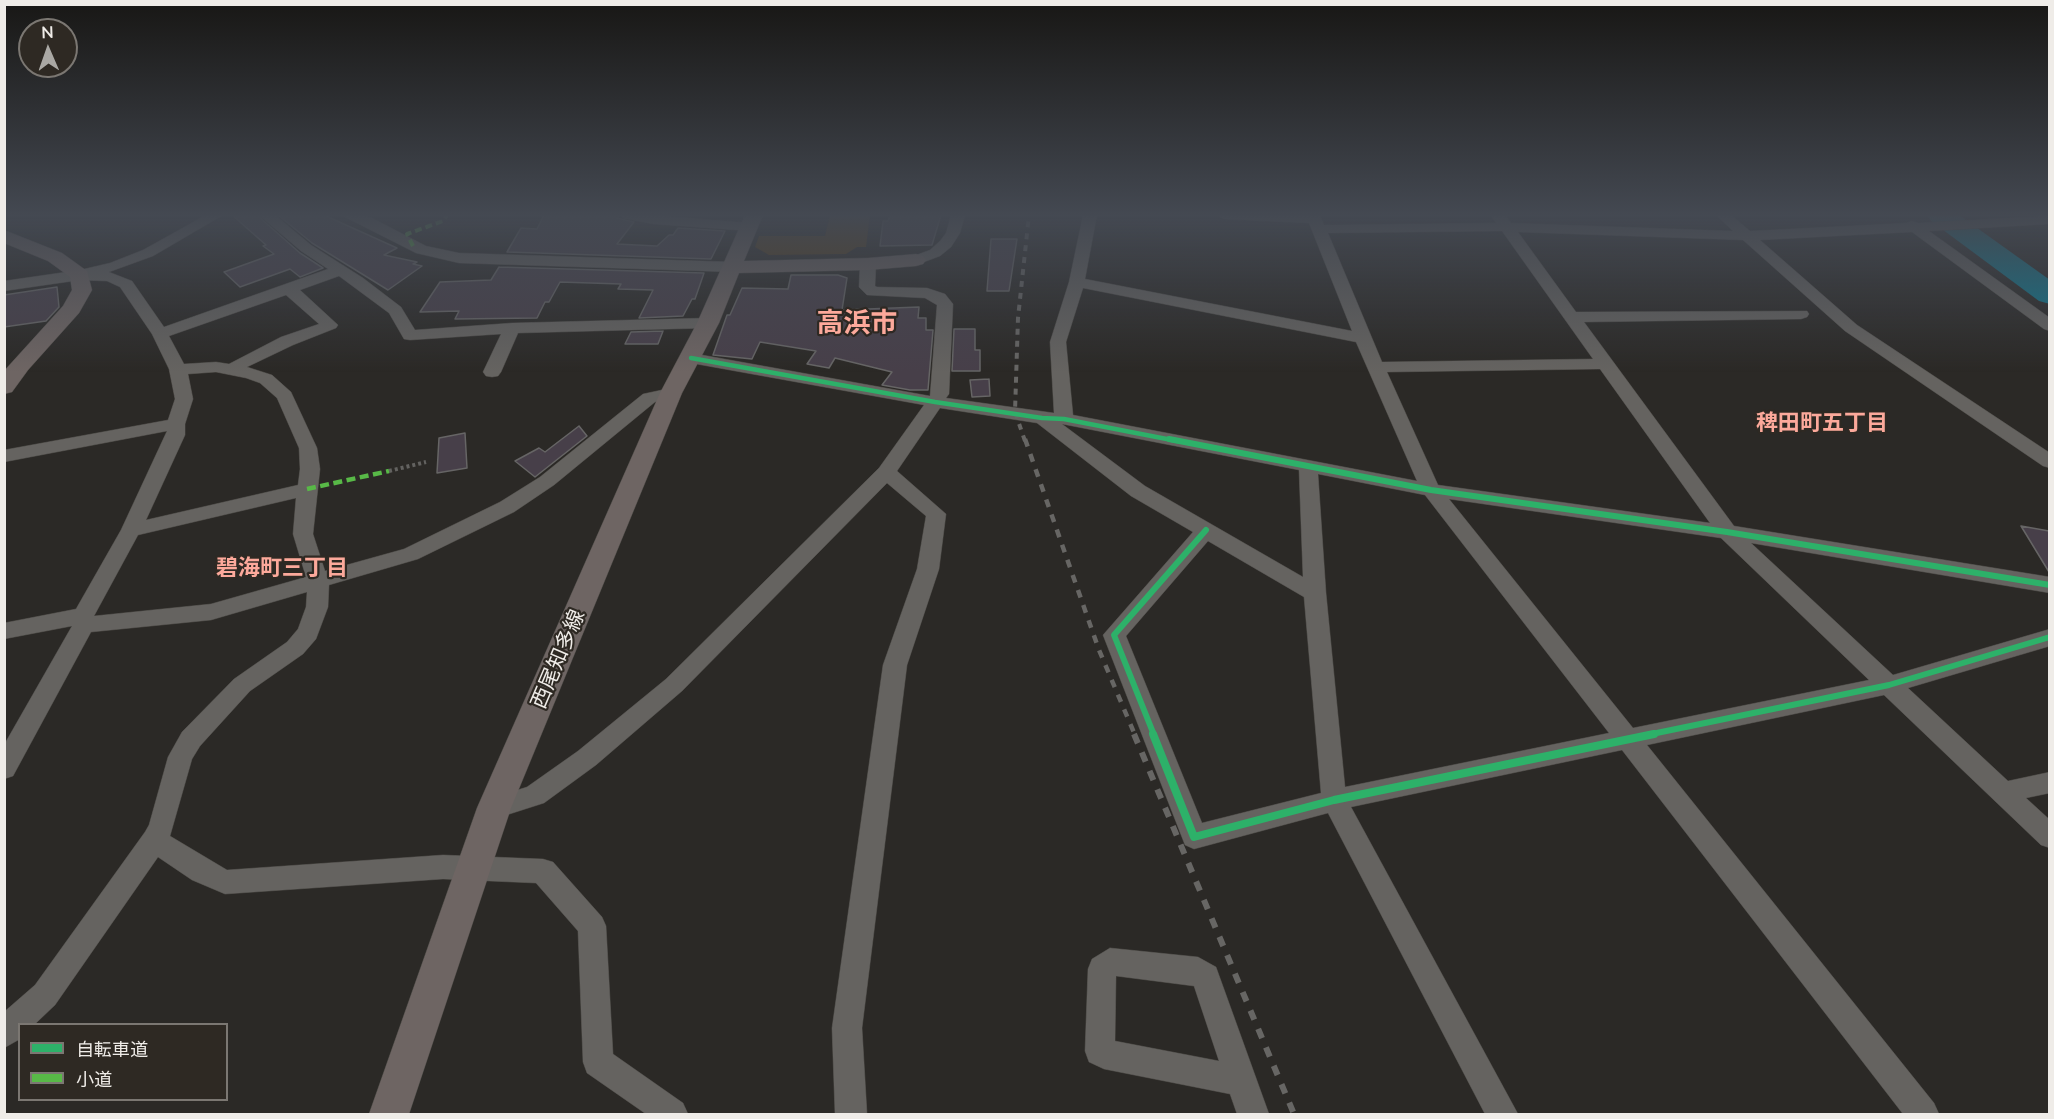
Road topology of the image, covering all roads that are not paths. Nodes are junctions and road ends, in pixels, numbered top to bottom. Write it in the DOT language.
graph roads {
  1 [pos="69,267"];
  2 [pos="110,267"];
  3 [pos="337,267"];
  4 [pos="733,267"];
  5 [pos="868,267"];
  6 [pos="1080,267"];
  7 [pos="1335,267"];
  8 [pos="1535,267"];
  9 [pos="1781,267"];
  10 [pos="1970,267"];
  11 [pos="341,270"];
  12 [pos="80,275"];
  13 [pos="1077,282"];
  14 [pos="4,286"];
  15 [pos="288,288"];
  16 [pos="1801,314"];
  17 [pos="1571,317"];
  18 [pos="708,323"];
  19 [pos="2049,326"];
  20 [pos="512,328"];
  21 [pos="160,334"];
  22 [pos="1363,338"];
  23 [pos="691,358"];
  24 [pos="1604,364"];
  25 [pos="1378,367"];
  26 [pos="178,369"];
  27 [pos="233,369"];
  28 [pos="492,372"];
  29 [pos="4,387"];
  30 [pos="671,393"];
  31 [pos="935,402"];
  32 [pos="1042,418"];
  33 [pos="1064,419"];
  34 [pos="176,424"];
  35 [pos="4,456"];
  36 [pos="2049,462"];
  37 [pos="1308,466"];
  38 [pos="886,472"];
  39 [pos="307,489"];
  40 [pos="1431,490"];
  41 [pos="131,530"];
  42 [pos="1206,530"];
  43 [pos="1727,532"];
  44 [pos="318,582"];
  45 [pos="2049,585"];
  46 [pos="1315,593"];
  47 [pos="83,620"];
  48 [pos="4,631"];
  49 [pos="2049,637"];
  50 [pos="1889,685"];
  51 [pos="1627,739"];
  52 [pos="4,769"];
  53 [pos="2049,782"];
  54 [pos="2004,793"];
  55 [pos="1334,800"];
  56 [pos="494,808"];
  57 [pos="2049,837"];
  58 [pos="154,840"];
  59 [pos="472,868"];
  60 [pos="4,1034"];
  61 [pos="1239,1080"];
  62 [pos="389,1114"];
  63 [pos="672,1114"];
  64 [pos="851,1114"];
  65 [pos="1253,1114"];
  66 [pos="1502,1114"];
  67 [pos="1923,1114"];
  1 -- 12 [label="main road"];
  2 -- 12 [label="street"];
  3 -- 11 [label="street"];
  4 -- 18 [label="main road, 西尾知多線"];
  5 -- 31 [label="street"];
  6 -- 13 [label="street"];
  7 -- 22 [label="street"];
  8 -- 17 [label="street"];
  9 -- 36 [label="street"];
  10 -- 19 [label="street"];
  11 -- 15 [label="street"];
  11 -- 20 [label="street"];
  12 -- 14 [label="street"];
  12 -- 21 [label="street"];
  12 -- 29 [label="main road"];
  13 -- 22 [label="street"];
  13 -- 33 [label="street"];
  15 -- 21 [label="street"];
  15 -- 27 [label="street"];
  16 -- 17 [label="street"];
  17 -- 24 [label="street"];
  18 -- 20 [label="street"];
  18 -- 23 [label="main road, 西尾知多線"];
  20 -- 28 [label="street"];
  21 -- 26 [label="street"];
  22 -- 25 [label="street"];
  23 -- 30 [label="main road, 西尾知多線"];
  23 -- 31 [label="street"];
  24 -- 25 [label="street"];
  24 -- 43 [label="street"];
  25 -- 40 [label="street"];
  26 -- 27 [label="street"];
  26 -- 34 [label="street"];
  27 -- 39 [label="street"];
  30 -- 44 [label="street"];
  30 -- 56 [label="main road, 西尾知多線"];
  31 -- 32 [label="street"];
  31 -- 38 [label="street"];
  32 -- 33 [label="street"];
  32 -- 42 [label="street"];
  33 -- 37 [label="street"];
  34 -- 35 [label="street"];
  34 -- 41 [label="street"];
  37 -- 40 [label="street"];
  37 -- 46 [label="street"];
  38 -- 56 [label="street"];
  38 -- 64 [label="street"];
  39 -- 41 [label="street"];
  39 -- 44 [label="street"];
  40 -- 43 [label="street"];
  40 -- 51 [label="street"];
  41 -- 47 [label="street"];
  42 -- 46 [label="street"];
  42 -- 55 [label="street"];
  43 -- 45 [label="street"];
  43 -- 50 [label="street"];
  44 -- 47 [label="street"];
  44 -- 58 [label="street"];
  46 -- 55 [label="street"];
  47 -- 48 [label="street"];
  47 -- 52 [label="street"];
  49 -- 50 [label="street"];
  50 -- 51 [label="street"];
  50 -- 54 [label="street"];
  51 -- 55 [label="street"];
  51 -- 67 [label="street"];
  53 -- 54 [label="street"];
  54 -- 57 [label="street"];
  55 -- 66 [label="street"];
  56 -- 59 [label="main road, 西尾知多線"];
  58 -- 59 [label="street"];
  58 -- 60 [label="street"];
  59 -- 62 [label="main road, 西尾知多線"];
  59 -- 63 [label="street"];
  61 -- 61 [label="street"];
  61 -- 65 [label="street"];
}
